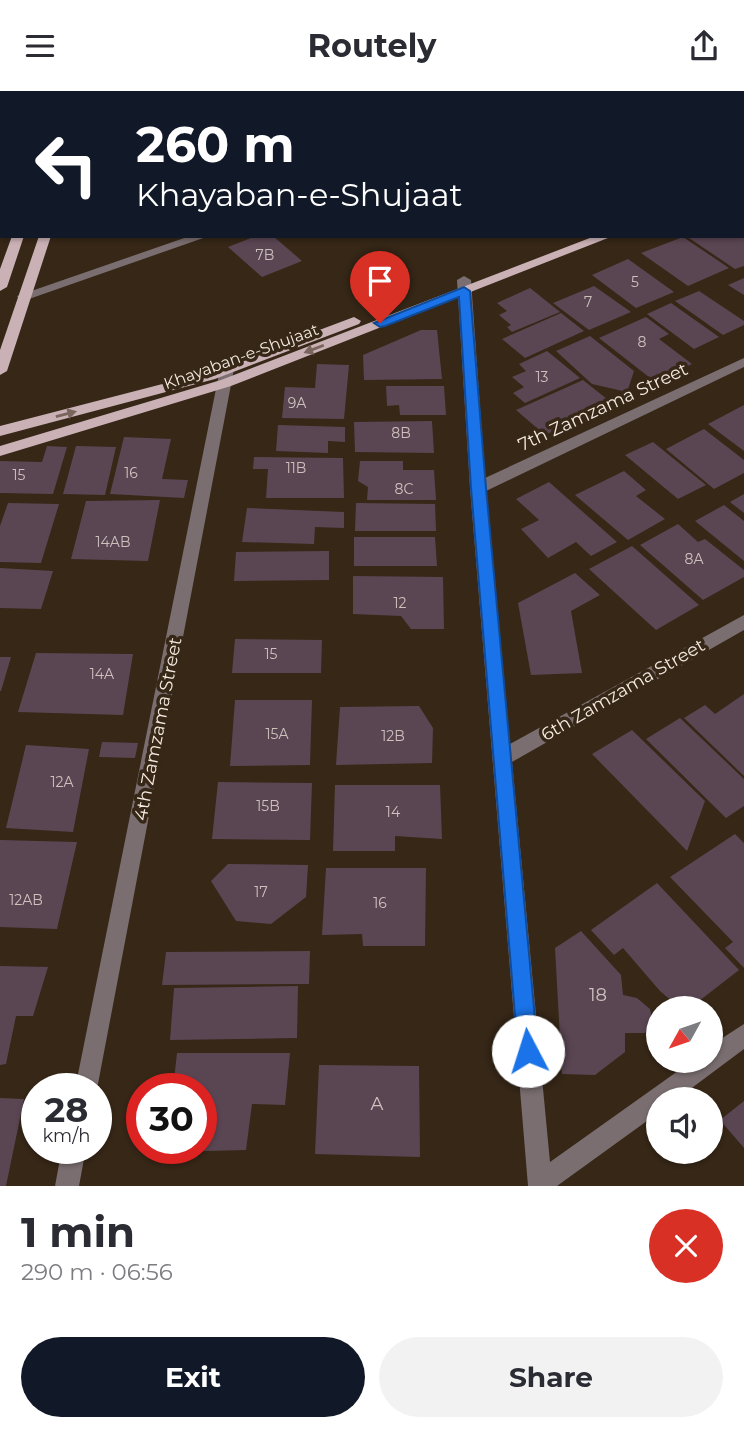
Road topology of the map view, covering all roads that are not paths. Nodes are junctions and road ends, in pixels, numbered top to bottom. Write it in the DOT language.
graph roads {
  1 [pos="17,238"];
  2 [pos="44,238"];
  3 [pos="197,238"];
  4 [pos="570,238"];
  5 [pos="601,238"];
  6 [pos="464,285"];
  7 [pos="0,286"];
  8 [pos="24,296"];
  9 [pos="744,362"];
  10 [pos="0,371"];
  11 [pos="227,376"];
  12 [pos="0,431"];
  13 [pos="0,451"];
  14 [pos="478,488"];
  15 [pos="744,622"];
  16 [pos="502,758"];
  17 [pos="744,1035"];
  18 [pos="723,1050"];
  19 [pos="89,1073"];
  20 [pos="692,1073"];
  21 [pos="71,1164"];
  22 [pos="540,1185"];
  23 [pos="67,1186"];
  1 -- 7 [label="main road"];
  2 -- 8 [label="main road"];
  3 -- 8 [label="street"];
  4 -- 6 [label="main road, Khayaban-e-Shujaat"];
  5 -- 6 [label="main road, Khayaban-e-Shujaat"];
  6 -- 11 [label="main road, Khayaban-e-Shujaat"];
  6 -- 14 [label="street"];
  8 -- 10 [label="main road"];
  9 -- 14 [label="street, 7th Zamzama Street"];
  12 -- 11 [label="main road, Khayaban-e-Shujaat, one-way"];
  11 -- 13 [label="main road, Khayaban-e-Shujaat"];
  11 -- 19 [label="street, 4th Zamzama Street"];
  14 -- 16 [label="street"];
  15 -- 16 [label="street, 6th Zamzama Street"];
  16 -- 22 [label="street"];
  17 -- 18 [label="street"];
  20 -- 22 [label="street"];
  21 -- 23 [label="street"];
}
